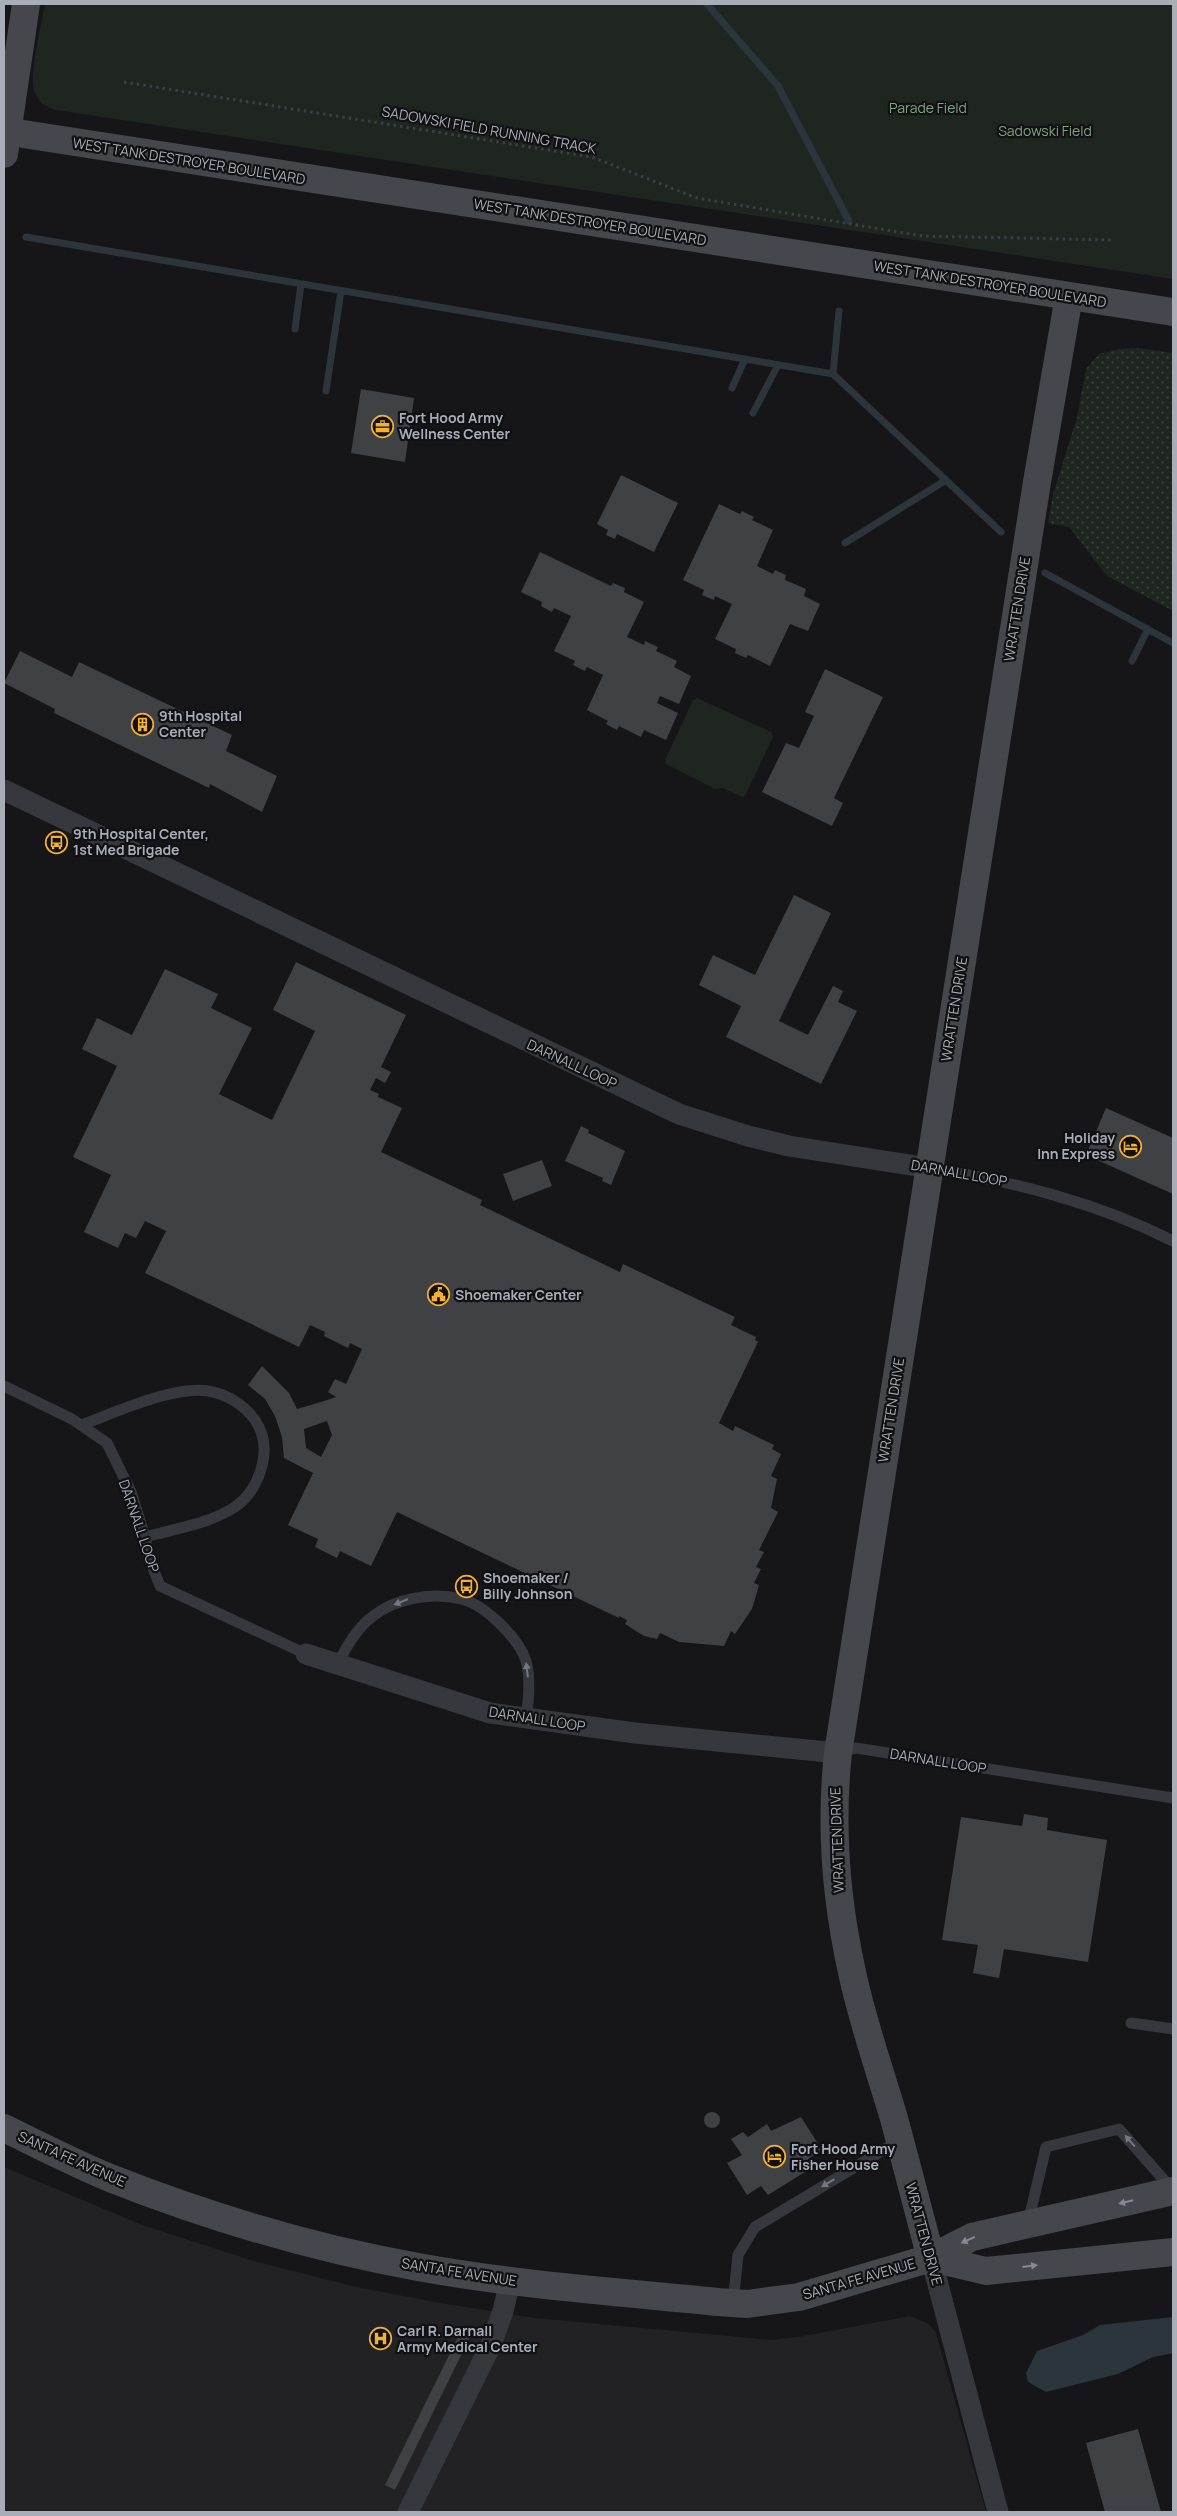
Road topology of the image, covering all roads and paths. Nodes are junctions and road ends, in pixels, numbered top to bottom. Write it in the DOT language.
graph roads {
  1 [pos="26,4"];
  2 [pos="124,82"];
  3 [pos="4,138"];
  4 [pos="1113,240"];
  5 [pos="1069,296"];
  6 [pos="1173,312"];
  7 [pos="4,790"];
  8 [pos="929,1168"];
  9 [pos="1173,1241"];
  10 [pos="4,1386"];
  11 [pos="81,1425"];
  12 [pos="145,1537"];
  13 [pos="306,1654"];
  14 [pos="337,1664"];
  15 [pos="526,1718"];
  16 [pos="838,1753"];
  17 [pos="1173,1798"];
  18 [pos="1131,2022"];
  19 [pos="1173,2030"];
  20 [pos="4,2128"];
  21 [pos="900,2140"];
  22 [pos="1173,2191"];
  23 [pos="1028,2223"];
  24 [pos="1173,2252"];
  25 [pos="931,2258"];
  26 [pos="510,2281"];
  27 [pos="733,2303"];
  28 [pos="408,2512"];
  29 [pos="998,2512"];
  1 -- 3 [label="street"];
  2 -- 4 [label="path, SADOWSKI FIELD RUNNING TRACK"];
  3 -- 5 [label="street, WEST TANK DESTROYER BOULEVARD"];
  5 -- 6 [label="street, WEST TANK DESTROYER BOULEVARD"];
  5 -- 8 [label="street, WRATTEN DRIVE"];
  7 -- 8 [label="street, DARNALL LOOP"];
  8 -- 9 [label="lane, DARNALL LOOP"];
  8 -- 16 [label="street, WRATTEN DRIVE"];
  10 -- 11 [label="lane, DARNALL LOOP"];
  11 -- 12 [label="lane, DARNALL LOOP"];
  11 -- 12 [label="lane"];
  12 -- 13 [label="lane, DARNALL LOOP"];
  13 -- 14 [label="street, DARNALL LOOP"];
  14 -- 15 [label="street, DARNALL LOOP"];
  15 -- 14 [label="lane, one-way"];
  15 -- 16 [label="street, DARNALL LOOP"];
  16 -- 17 [label="lane, DARNALL LOOP"];
  16 -- 21 [label="street, WRATTEN DRIVE"];
  18 -- 19 [label="lane"];
  20 -- 26 [label="street, SANTA FE AVENUE"];
  21 -- 25 [label="street, WRATTEN DRIVE"];
  21 -- 27 [label="lane, one-way"];
  22 -- 23 [label="street, SANTA FE AVENUE, one-way"];
  22 -- 23 [label="lane, one-way"];
  23 -- 25 [label="street, SANTA FE AVENUE, one-way"];
  25 -- 24 [label="street, one-way"];
  25 -- 27 [label="street, SANTA FE AVENUE"];
  25 -- 29 [label="street, WRATTEN DRIVE"];
  26 -- 27 [label="street, SANTA FE AVENUE"];
  26 -- 28 [label="street"];
}
